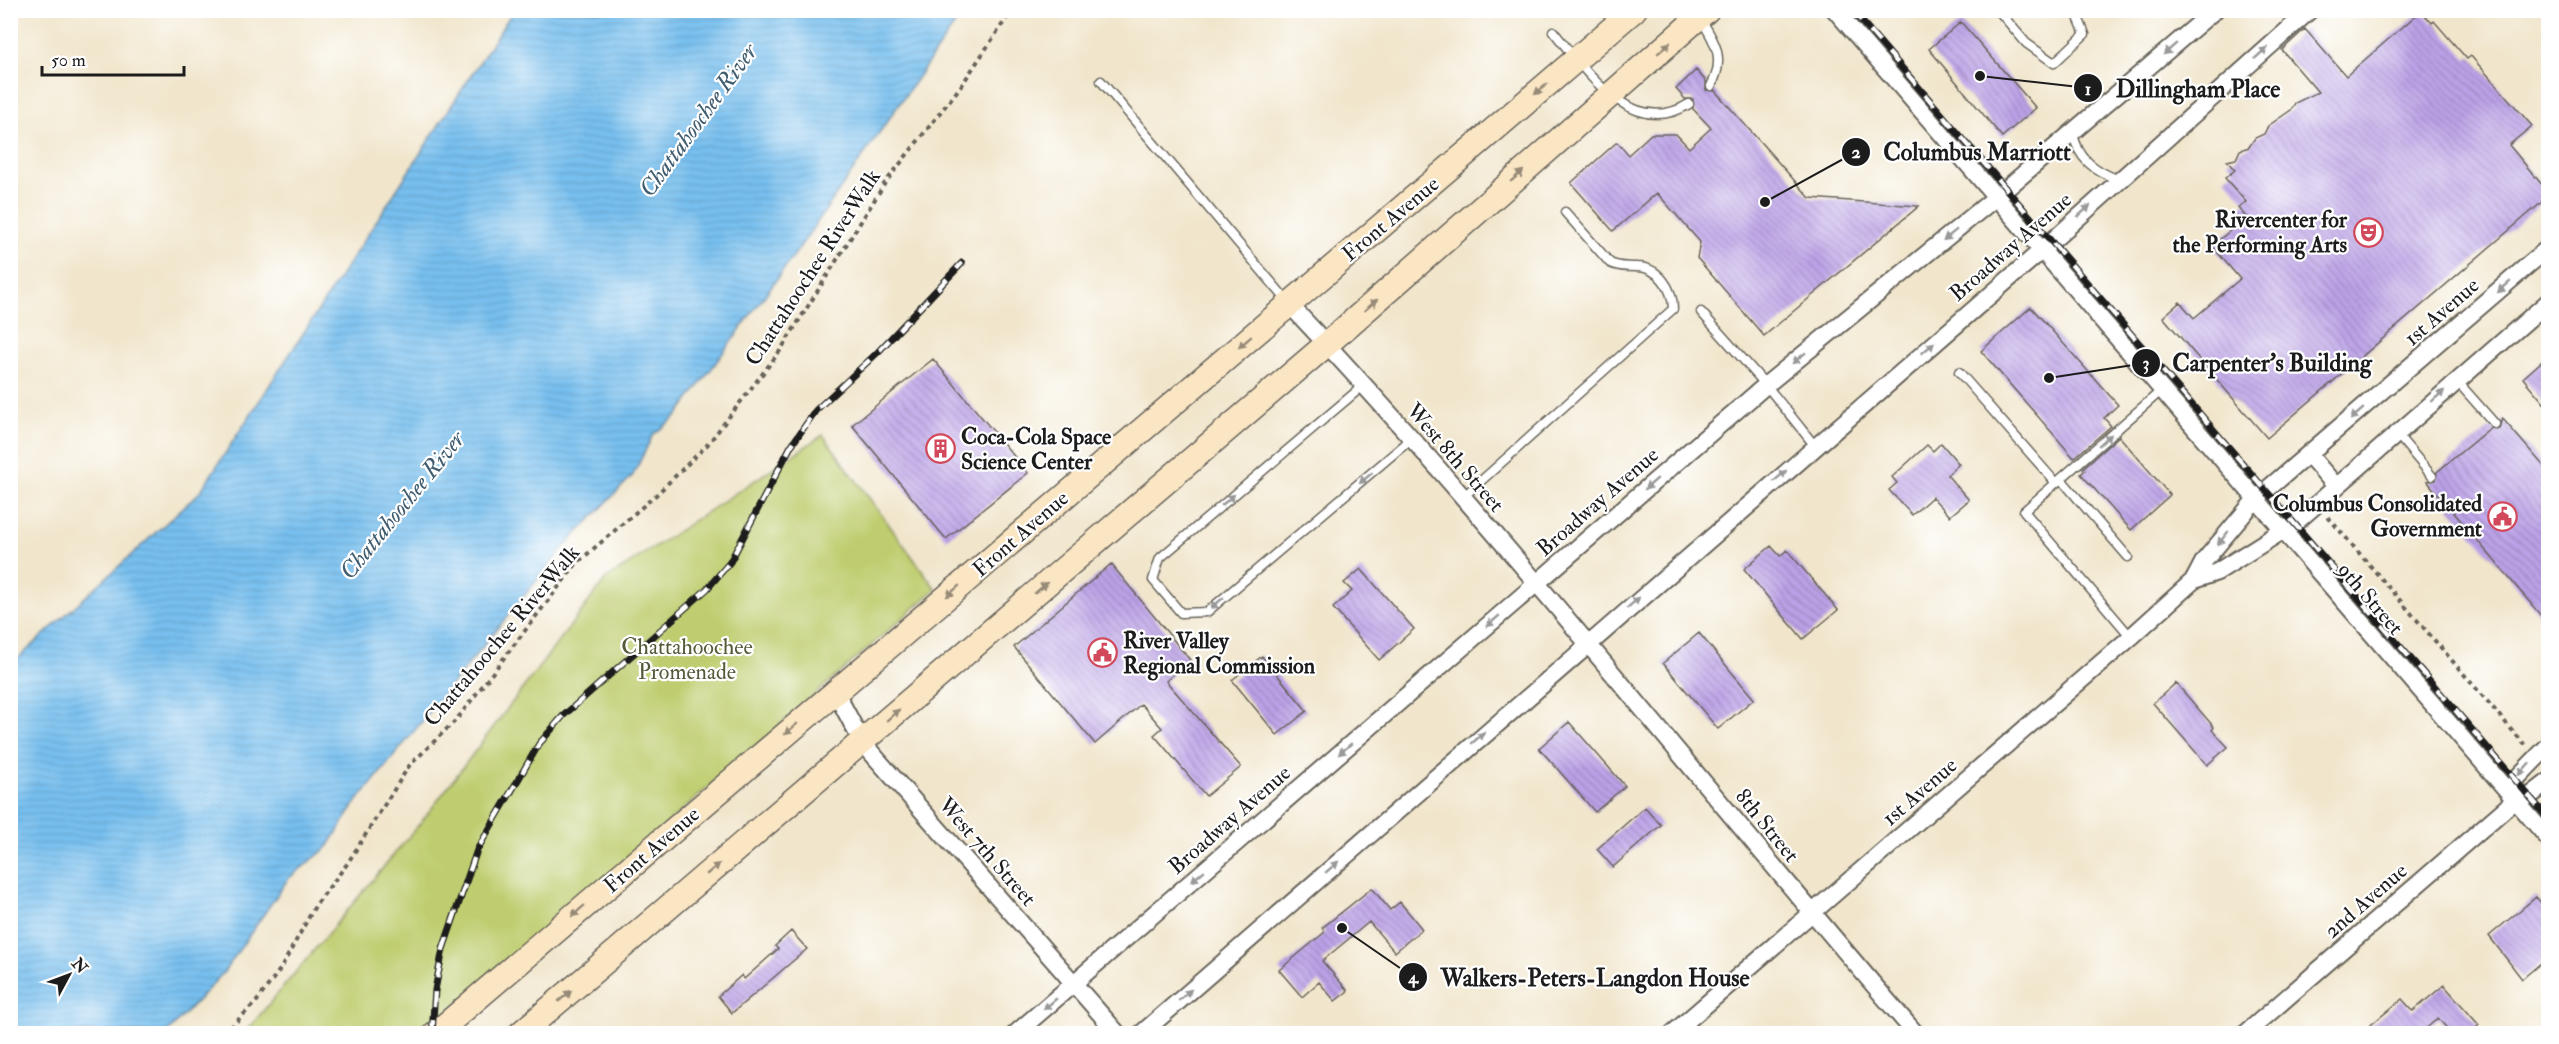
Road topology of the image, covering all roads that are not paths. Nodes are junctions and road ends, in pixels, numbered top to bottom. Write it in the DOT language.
graph roads {
  1 [pos="1634,10"];
  2 [pos="1835,10"];
  3 [pos="1998,10"];
  4 [pos="2075,10"];
  5 [pos="2215,10"];
  6 [pos="2310,10"];
  7 [pos="1704,14"];
  8 [pos="1553,31"];
  9 [pos="1576,59"];
  10 [pos="1101,81"];
  11 [pos="1711,86"];
  12 [pos="1609,95"];
  13 [pos="1689,104"];
  14 [pos="2073,132"];
  15 [pos="2119,180"];
  16 [pos="1996,198"];
  17 [pos="1565,212"];
  18 [pos="2548,248"];
  19 [pos="2041,250"];
  20 [pos="2548,302"];
  21 [pos="1289,303"];
  22 [pos="1701,312"];
  23 [pos="1327,344"];
  24 [pos="1959,372"];
  25 [pos="2457,380"];
  26 [pos="1766,385"];
  27 [pos="1364,386"];
  28 [pos="2162,390"];
  29 [pos="2494,424"];
  30 [pos="2396,433"];
  31 [pos="1410,440"];
  32 [pos="1815,446"];
  33 [pos="2309,455"];
  34 [pos="2432,476"];
  35 [pos="2058,481"];
  36 [pos="2335,485"];
  37 [pos="1462,497"];
  38 [pos="2256,499"];
  39 [pos="2283,531"];
  40 [pos="2128,557"];
  41 [pos="2194,580"];
  42 [pos="1537,583"];
  43 [pos="2132,637"];
  44 [pos="1589,641"];
  45 [pos="835,691"];
  46 [pos="862,742"];
  47 [pos="2548,746"];
  48 [pos="2548,782"];
  49 [pos="2515,800"];
  50 [pos="2548,838"];
  51 [pos="1812,914"];
  52 [pos="1075,983"];
  53 [pos="435,1034"];
  54 [pos="520,1034"];
  55 [pos="1015,1034"];
  56 [pos="1118,1034"];
  57 [pos="1141,1034"];
  58 [pos="1672,1034"];
  59 [pos="1916,1034"];
  60 [pos="2246,1034"];
  1 -- 9 [label="street, Front Avenue"];
  2 -- 16 [label="street, 9th Street"];
  3 -- 4 [label="lane"];
  5 -- 14 [label="street, Broadway Avenue, one-way"];
  15 -- 6 [label="street, Broadway Avenue, one-way"];
  7 -- 11 [label="lane"];
  12 -- 7 [label="street, one-way"];
  8 -- 9 [label="lane"];
  9 -- 12 [label="lane"];
  9 -- 21 [label="street, Front Avenue, one-way"];
  10 -- 21 [label="lane"];
  12 -- 13 [label="lane"];
  23 -- 12 [label="street, one-way"];
  14 -- 15 [label="lane"];
  14 -- 16 [label="street, Broadway Avenue"];
  19 -- 15 [label="street, Broadway Avenue, one-way"];
  16 -- 19 [label="street, 9th Street"];
  16 -- 26 [label="street, Broadway Avenue, one-way"];
  17 -- 37 [label="lane"];
  18 -- 33 [label="street, 1st Avenue, one-way"];
  19 -- 28 [label="street, 9th Street"];
  32 -- 19 [label="street, Broadway Avenue, one-way"];
  20 -- 25 [label="street, 1st Avenue"];
  21 -- 23 [label="street, West 8th Street"];
  21 -- 45 [label="street, Front Avenue, one-way"];
  22 -- 26 [label="lane"];
  23 -- 27 [label="street, West 8th Street"];
  46 -- 23 [label="street, one-way"];
  24 -- 35 [label="lane"];
  25 -- 29 [label="lane"];
  30 -- 25 [label="street, 1st Avenue, one-way"];
  26 -- 32 [label="lane"];
  26 -- 42 [label="street, Broadway Avenue, one-way"];
  27 -- 31 [label="street, West 8th Street"];
  31 -- 27 [label="lane, one-way"];
  35 -- 28 [label="lane, one-way"];
  28 -- 38 [label="street, 9th Street"];
  30 -- 34 [label="lane"];
  30 -- 36 [label="street, 1st Avenue"];
  31 -- 37 [label="street, West 8th Street"];
  44 -- 32 [label="street, Broadway Avenue, one-way"];
  33 -- 36 [label="street"];
  33 -- 38 [label="street, 1st Avenue"];
  35 -- 40 [label="lane"];
  35 -- 43 [label="lane"];
  36 -- 39 [label="street, 1st Avenue"];
  37 -- 42 [label="street, West 8th Street"];
  38 -- 39 [label="street, 9th Street"];
  38 -- 41 [label="street, 1st Avenue, one-way"];
  39 -- 41 [label="street, 1st Avenue"];
  39 -- 49 [label="street, 9th Street"];
  41 -- 43 [label="street, 1st Avenue"];
  42 -- 44 [label="street, West 8th Street"];
  42 -- 52 [label="street, Broadway Avenue, one-way"];
  43 -- 51 [label="street, 1st Avenue"];
  44 -- 51 [label="street, 8th Street"];
  57 -- 44 [label="street, Broadway Avenue, one-way"];
  45 -- 46 [label="street, West 7th Street"];
  45 -- 53 [label="street, Front Avenue, one-way"];
  46 -- 52 [label="street, West 7th Street"];
  54 -- 46 [label="street, one-way"];
  47 -- 49 [label="street, one-way"];
  48 -- 49 [label="street, 2nd Avenue"];
  49 -- 50 [label="street, 9th Street"];
  49 -- 60 [label="street, 2nd Avenue"];
  51 -- 58 [label="street, 1st Avenue"];
  51 -- 59 [label="street, 8th Street"];
  52 -- 55 [label="street, Broadway Avenue, one-way"];
  52 -- 56 [label="street, West 7th Street"];
}
